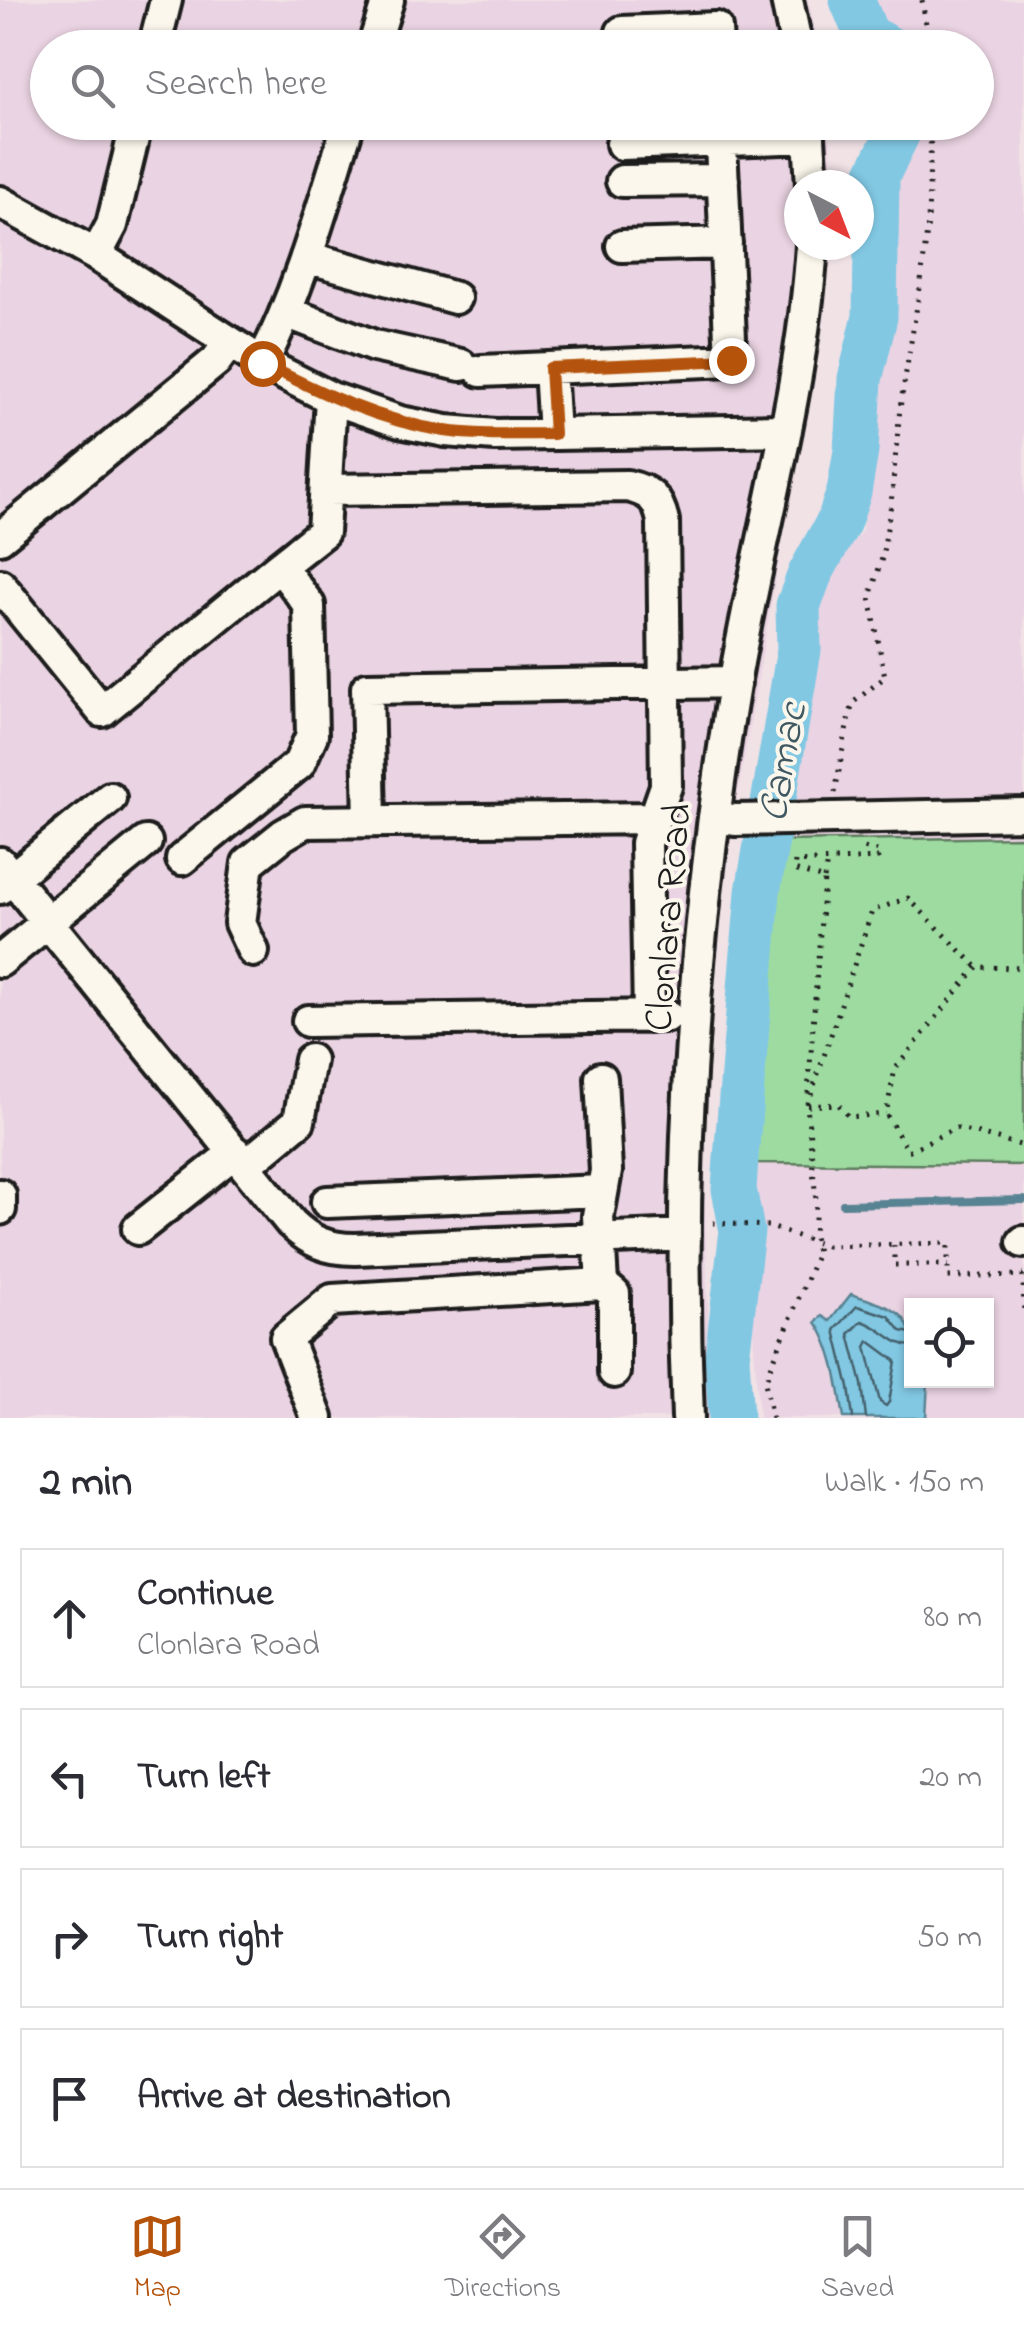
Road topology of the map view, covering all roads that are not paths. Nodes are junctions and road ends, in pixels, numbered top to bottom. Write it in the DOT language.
graph roads {
  1 [pos="166,0"];
  2 [pos="388,0"];
  3 [pos="787,0"];
  4 [pos="158,30"];
  5 [pos="379,30"];
  6 [pos="669,30"];
  7 [pos="716,30"];
  8 [pos="794,30"];
  9 [pos="132,140"];
  10 [pos="343,140"];
  11 [pos="652,140"];
  12 [pos="721,140"];
  13 [pos="809,140"];
  14 [pos="622,144"];
  15 [pos="811,170"];
  16 [pos="723,180"];
  17 [pos="622,181"];
  18 [pos="0,202"];
  19 [pos="726,242"];
  20 [pos="622,246"];
  21 [pos="96,254"];
  22 [pos="306,257"];
  23 [pos="811,260"];
  24 [pos="455,298"];
  25 [pos="286,312"];
  26 [pos="229,343"];
  27 [pos="262,363"];
  28 [pos="550,368"];
  29 [pos="331,398"];
  30 [pos="786,430"];
  31 [pos="554,434"];
  32 [pos="326,490"];
  33 [pos="0,538"];
  34 [pos="280,566"];
  35 [pos="0,586"];
  36 [pos="664,682"];
  37 [pos="734,682"];
  38 [pos="110,798"];
  39 [pos="1024,814"];
  40 [pos="714,817"];
  41 [pos="655,818"];
  42 [pos="370,821"];
  43 [pos="146,842"];
  44 [pos="182,859"];
  45 [pos="4,876"];
  46 [pos="48,922"];
  47 [pos="253,951"];
  48 [pos="0,961"];
  49 [pos="695,1016"];
  50 [pos="649,1017"];
  51 [pos="308,1021"];
  52 [pos="310,1060"];
  53 [pos="601,1078"];
  54 [pos="240,1158"];
  55 [pos="602,1191"];
  56 [pos="0,1196"];
  57 [pos="460,1196"];
  58 [pos="0,1208"];
  59 [pos="138,1230"];
  60 [pos="685,1234"];
  61 [pos="599,1238"];
  62 [pos="463,1244"];
  63 [pos="345,1249"];
  64 [pos="602,1284"];
  65 [pos="466,1292"];
  66 [pos="332,1300"];
  67 [pos="614,1372"];
  68 [pos="317,1418"];
  69 [pos="688,1418"];
  1 -- 4 [label="street"];
  2 -- 5 [label="street"];
  3 -- 8 [label="street"];
  6 -- 7 [label="street"];
  9 -- 21 [label="street"];
  10 -- 22 [label="street"];
  11 -- 14 [label="street"];
  12 -- 16 [label="street"];
  13 -- 15 [label="street"];
  16 -- 17 [label="street"];
  16 -- 19 [label="street"];
  18 -- 21 [label="street"];
  19 -- 20 [label="street"];
  19 -- 28 [label="street"];
  21 -- 26 [label="street"];
  22 -- 24 [label="street"];
  22 -- 25 [label="street"];
  23 -- 30 [label="street, Clonlara Road"];
  25 -- 27 [label="street"];
  25 -- 28 [label="street"];
  26 -- 27 [label="street"];
  26 -- 33 [label="street"];
  27 -- 29 [label="street"];
  28 -- 31 [label="street"];
  29 -- 31 [label="street"];
  29 -- 32 [label="street"];
  30 -- 31 [label="street"];
  30 -- 37 [label="street, Clonlara Road"];
  32 -- 34 [label="street"];
  32 -- 36 [label="street"];
  34 -- 35 [label="street"];
  34 -- 44 [label="street"];
  36 -- 37 [label="street"];
  36 -- 41 [label="street"];
  36 -- 42 [label="street"];
  37 -- 40 [label="street, Clonlara Road"];
  38 -- 45 [label="street"];
  39 -- 40 [label="street"];
  40 -- 49 [label="street, Clonlara Road"];
  41 -- 42 [label="street"];
  41 -- 50 [label="street"];
  42 -- 47 [label="street"];
  43 -- 46 [label="street"];
  45 -- 46 [label="street"];
  46 -- 48 [label="street"];
  46 -- 54 [label="street"];
  49 -- 50 [label="street"];
  49 -- 60 [label="street, Clonlara Road"];
  50 -- 51 [label="street"];
  52 -- 54 [label="street"];
  53 -- 55 [label="street"];
  54 -- 59 [label="street"];
  54 -- 63 [label="street"];
  55 -- 57 [label="street"];
  55 -- 61 [label="street"];
  56 -- 58 [label="street"];
  57 -- 62 [label="street"];
  57 -- 63 [label="street"];
  60 -- 61 [label="street"];
  60 -- 69 [label="street, Clonlara Road"];
  61 -- 62 [label="street"];
  61 -- 64 [label="street"];
  62 -- 63 [label="street"];
  62 -- 65 [label="street"];
  63 -- 66 [label="street"];
  64 -- 65 [label="street"];
  64 -- 67 [label="street"];
  65 -- 66 [label="street"];
  66 -- 68 [label="street"];
}
